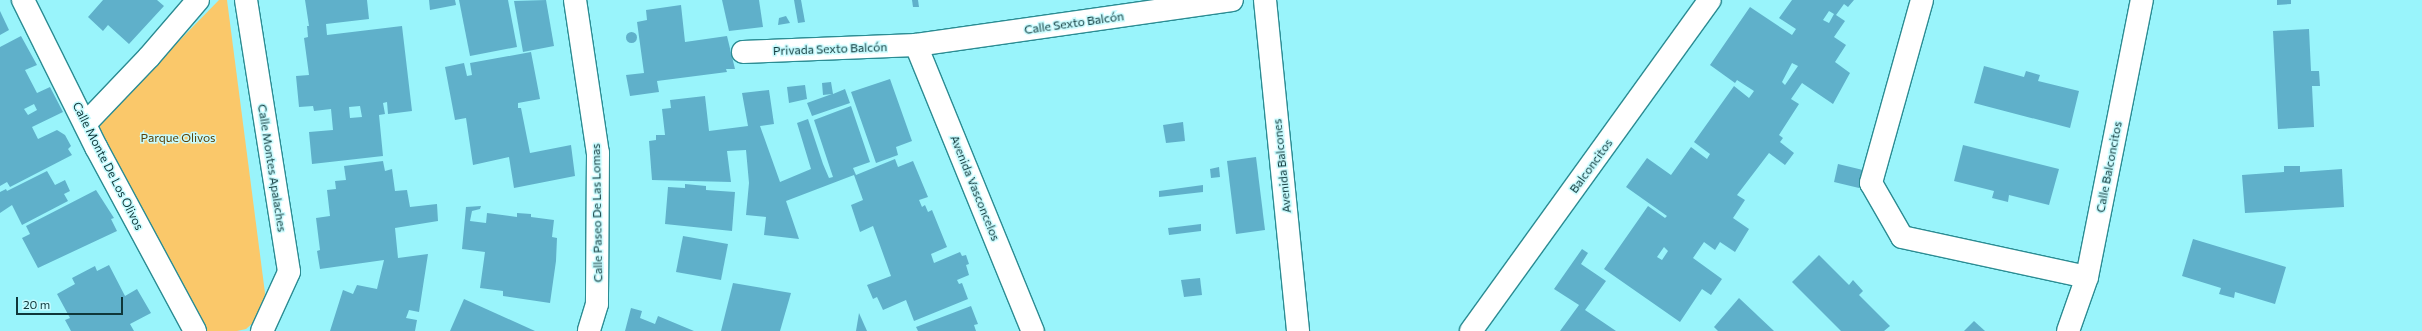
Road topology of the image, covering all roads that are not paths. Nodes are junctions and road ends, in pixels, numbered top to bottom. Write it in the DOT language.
graph roads {
  1 [pos="23,0"];
  2 [pos="198,0"];
  3 [pos="246,0"];
  4 [pos="575,0"];
  5 [pos="1232,0"];
  6 [pos="1265,0"];
  7 [pos="1710,0"];
  8 [pos="1922,0"];
  9 [pos="2142,0"];
  10 [pos="916,45"];
  11 [pos="743,52"];
  12 [pos="86,123"];
  13 [pos="2087,277"];
  14 [pos="195,331"];
  15 [pos="262,331"];
  16 [pos="589,331"];
  17 [pos="1033,331"];
  18 [pos="1298,331"];
  19 [pos="1471,331"];
  20 [pos="2068,331"];
  1 -- 12 [label="street, Calle Monte De Los Olivos"];
  2 -- 12 [label="street"];
  3 -- 15 [label="street, Calle Montes Apalaches"];
  4 -- 16 [label="street, Calle Paseo De Las Lomas"];
  5 -- 10 [label="street, Calle Sexto Balcón"];
  6 -- 18 [label="street, Avenida Balcones"];
  7 -- 19 [label="street, Balconcitos"];
  8 -- 13 [label="street"];
  9 -- 13 [label="street, Calle Balconcitos"];
  10 -- 11 [label="street, Privada Sexto Balcón"];
  10 -- 17 [label="street, Avenida Vasconcelos"];
  12 -- 14 [label="street, Calle Monte De Los Olivos"];
  13 -- 20 [label="street, Calle Balconcitos"];
}
